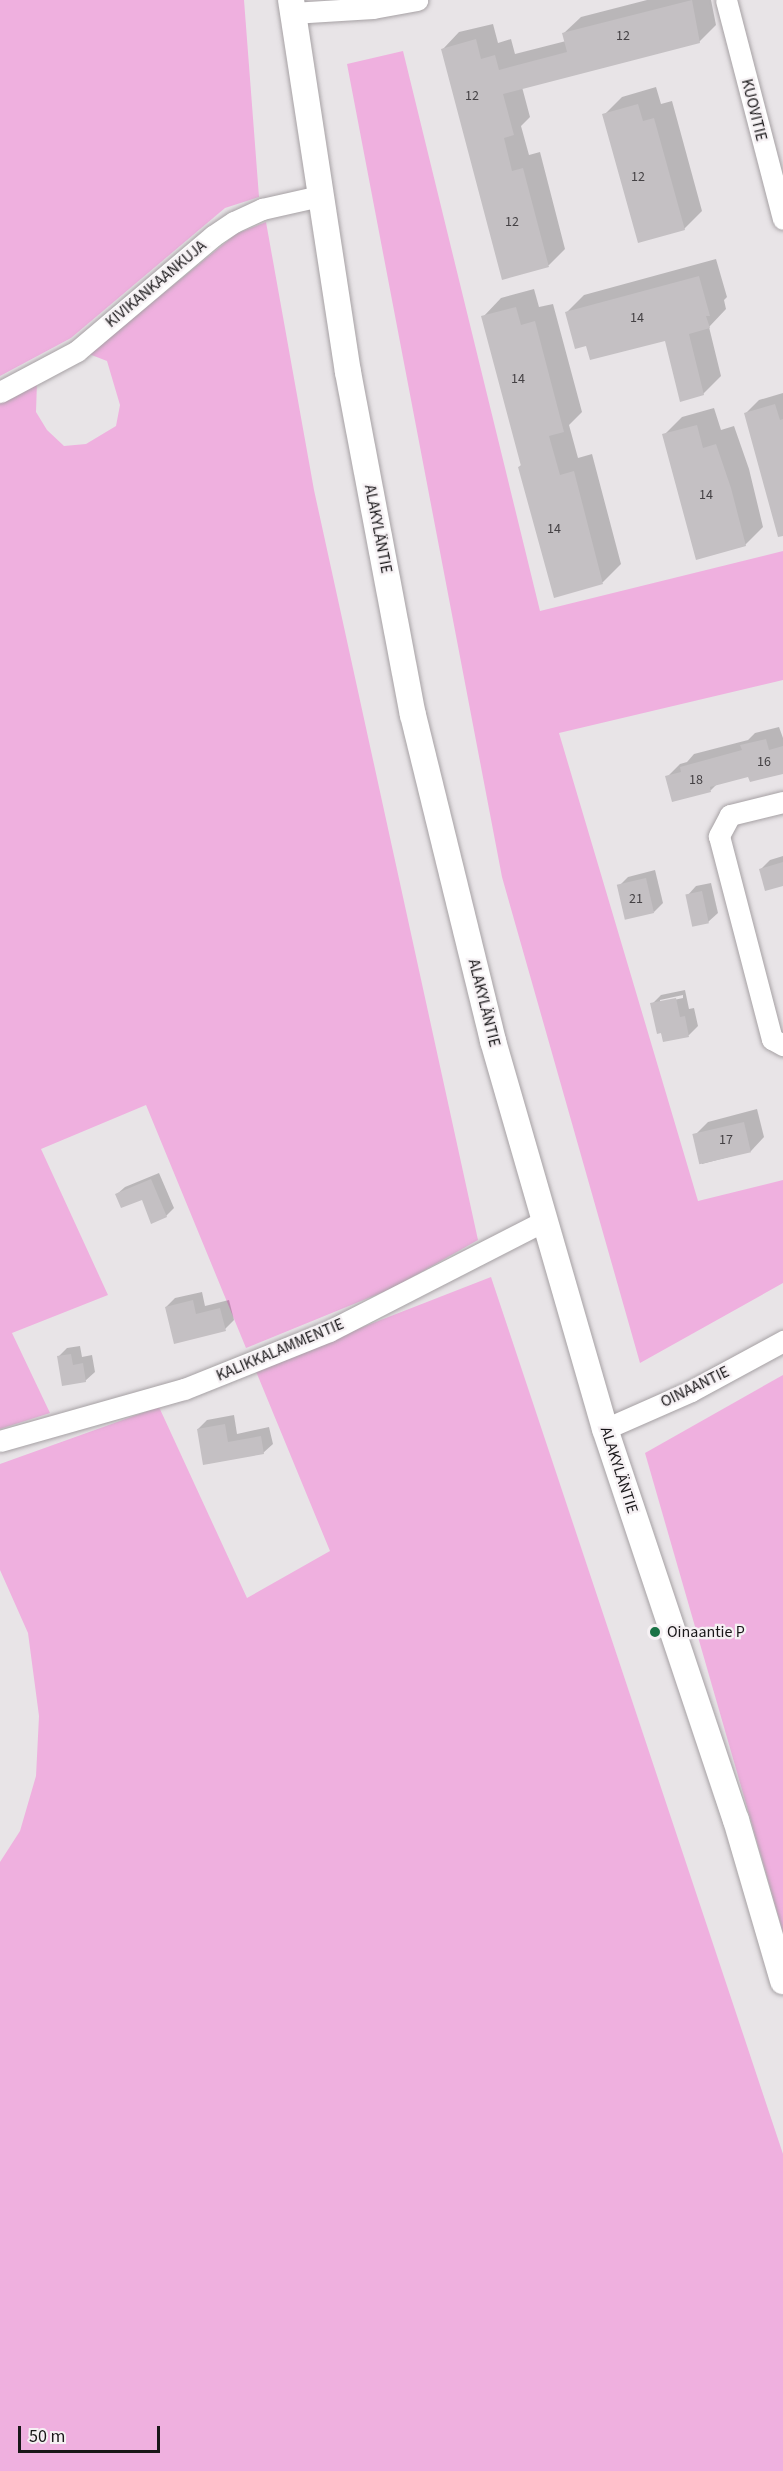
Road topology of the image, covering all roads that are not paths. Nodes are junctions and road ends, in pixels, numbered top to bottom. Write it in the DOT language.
graph roads {
  1 [pos="417,0"];
  2 [pos="726,0"];
  3 [pos="291,7"];
  4 [pos="319,196"];
  5 [pos="783,219"];
  6 [pos="0,392"];
  7 [pos="783,802"];
  8 [pos="783,1045"];
  9 [pos="544,1221"];
  10 [pos="783,1341"];
  11 [pos="605,1429"];
  12 [pos="0,1441"];
  13 [pos="783,1981"];
  1 -- 3 [label="street"];
  2 -- 5 [label="street, KUOVITIE"];
  3 -- 4 [label="main road, ALAKYLÄNTIE"];
  4 -- 6 [label="street, KIVIKANKAANKUJA"];
  4 -- 9 [label="main road, ALAKYLÄNTIE"];
  7 -- 8 [label="street"];
  9 -- 11 [label="main road, ALAKYLÄNTIE"];
  9 -- 12 [label="street, KALIKKALAMMENTIE"];
  10 -- 11 [label="street, OINAANTIE"];
  11 -- 13 [label="main road, ALAKYLÄNTIE"];
}
